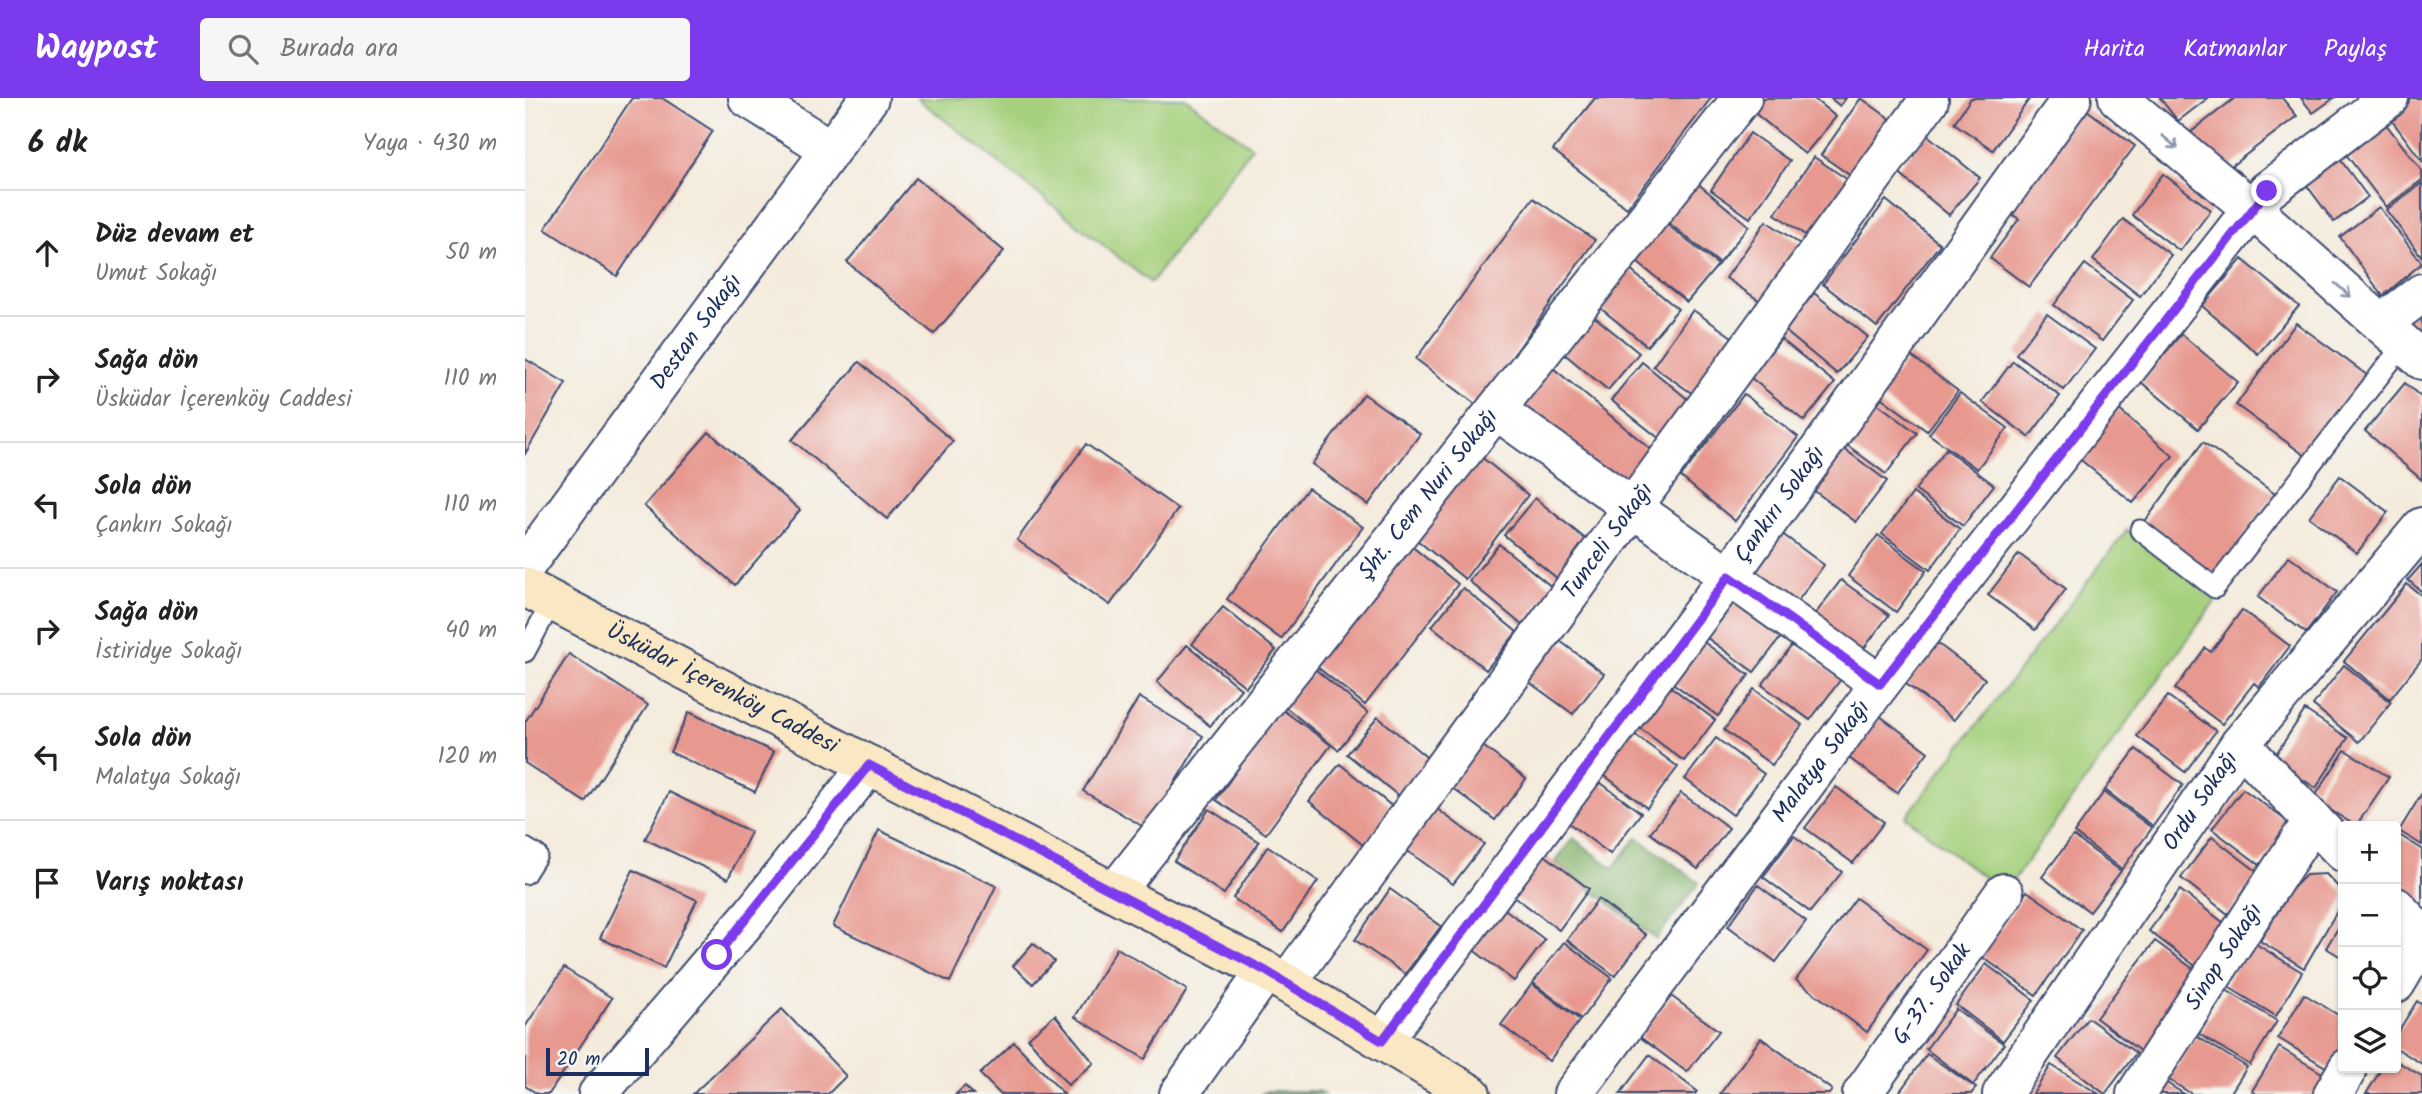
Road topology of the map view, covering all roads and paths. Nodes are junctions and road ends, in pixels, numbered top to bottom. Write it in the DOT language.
graph roads {
  1 [pos="748,98"];
  2 [pos="869,98"];
  3 [pos="1742,98"];
  4 [pos="2072,98"];
  5 [pos="2118,98"];
  6 [pos="2389,98"];
  7 [pos="1929,100"];
  8 [pos="830,149"];
  9 [pos="2252,209"];
  10 [pos="2422,293"];
  11 [pos="2403,342"];
  12 [pos="1496,410"];
  13 [pos="1633,508"];
  14 [pos="2422,527"];
  15 [pos="2140,530"];
  16 [pos="525,566"];
  17 [pos="1729,576"];
  18 [pos="539,594"];
  19 [pos="525,652"];
  20 [pos="1880,684"];
  21 [pos="2240,744"];
  22 [pos="869,765"];
  23 [pos="2313,820"];
  24 [pos="2338,847"];
  25 [pos="525,848"];
  26 [pos="525,874"];
  27 [pos="1115,892"];
  28 [pos="2004,893"];
  29 [pos="2401,919"];
  30 [pos="2415,954"];
  31 [pos="1276,977"];
  32 [pos="1382,1041"];
  33 [pos="2345,1073"];
  34 [pos="598,1094"];
  35 [pos="1179,1094"];
  36 [pos="1471,1094"];
  37 [pos="1573,1094"];
  38 [pos="1862,1094"];
  39 [pos="2002,1094"];
  40 [pos="2136,1094"];
  41 [pos="2333,1094"];
  1 -- 8 [label="street"];
  2 -- 8 [label="street, Destan Sokağı"];
  3 -- 12 [label="street, Şht. Cem Nuri Sokağı"];
  4 -- 17 [label="street, Çankırı Sokağı"];
  5 -- 9 [label="street, one-way"];
  6 -- 9 [label="street, Malatya Sokağı"];
  7 -- 13 [label="street, Tunceli Sokağı"];
  8 -- 16 [label="street, Destan Sokağı"];
  9 -- 11 [label="street, one-way"];
  9 -- 20 [label="street, Malatya Sokağı"];
  10 -- 11 [label="street"];
  11 -- 15 [label="lane"];
  12 -- 13 [label="street"];
  12 -- 27 [label="street, Şht. Cem Nuri Sokağı"];
  13 -- 17 [label="street"];
  13 -- 31 [label="street, Tunceli Sokağı"];
  14 -- 21 [label="street, Ordu Sokağı"];
  17 -- 20 [label="street"];
  17 -- 32 [label="street, Çankırı Sokağı"];
  18 -- 19 [label="lane"];
  18 -- 22 [label="main road, Üsküdar İçerenköy Caddesi"];
  20 -- 37 [label="street, Malatya Sokağı"];
  21 -- 23 [label="street"];
  21 -- 39 [label="street, Ordu Sokağı"];
  22 -- 27 [label="main road, Üsküdar İçerenköy Caddesi"];
  22 -- 34 [label="street"];
  23 -- 24 [label="street"];
  23 -- 40 [label="street, Sinop Sokağı"];
  25 -- 26 [label="lane"];
  27 -- 31 [label="main road, Üsküdar İçerenköy Caddesi"];
  28 -- 38 [label="street, G-37. Sokak"];
  29 -- 30 [label="street"];
  31 -- 32 [label="main road, Üsküdar İçerenköy Caddesi"];
  31 -- 35 [label="street, Tunceli Sokağı"];
  32 -- 36 [label="main road, Üsküdar İçerenköy Caddesi"];
  33 -- 41 [label="street"];
}
